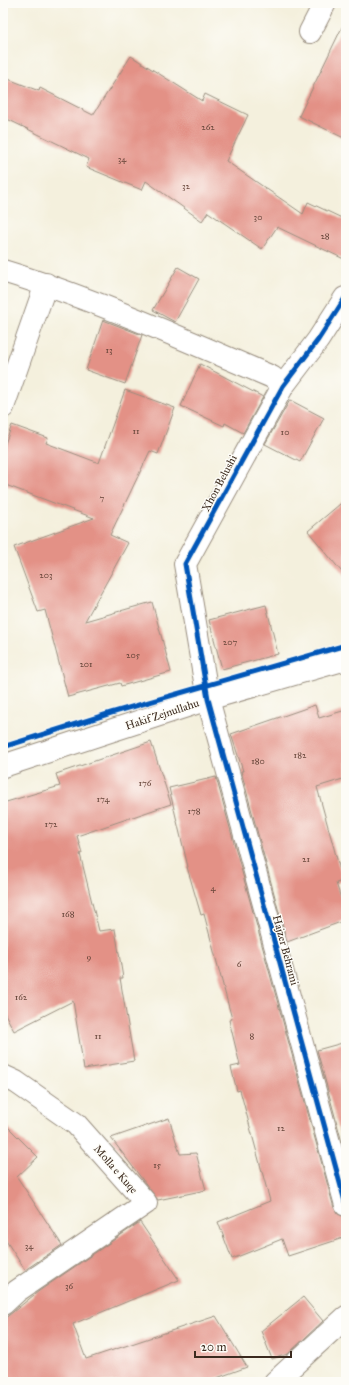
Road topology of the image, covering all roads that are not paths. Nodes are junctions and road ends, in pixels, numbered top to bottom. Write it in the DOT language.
graph roads {
  1 [pos="325,3"];
  2 [pos="310,32"];
  3 [pos="3,271"];
  4 [pos="46,284"];
  5 [pos="345,298"];
  6 [pos="283,386"];
  7 [pos="3,407"];
  8 [pos="346,659"];
  9 [pos="208,699"];
  10 [pos="3,766"];
  11 [pos="3,1076"];
  12 [pos="346,1205"];
  13 [pos="3,1304"];
  14 [pos="346,1317"];
  15 [pos="275,1382"];
  1 -- 2 [label="street"];
  3 -- 4 [label="street"];
  4 -- 6 [label="street"];
  4 -- 7 [label="street"];
  5 -- 6 [label="street, Xhon Belushi"];
  6 -- 9 [label="street, Xhon Belushi"];
  8 -- 9 [label="street, Hakif Zejnullahu"];
  9 -- 10 [label="street, Hakif Zejnullahu"];
  9 -- 12 [label="street, Hajzer Behrami"];
  11 -- 13 [label="street, Molla e Kuqe"];
  14 -- 15 [label="street"];
}
